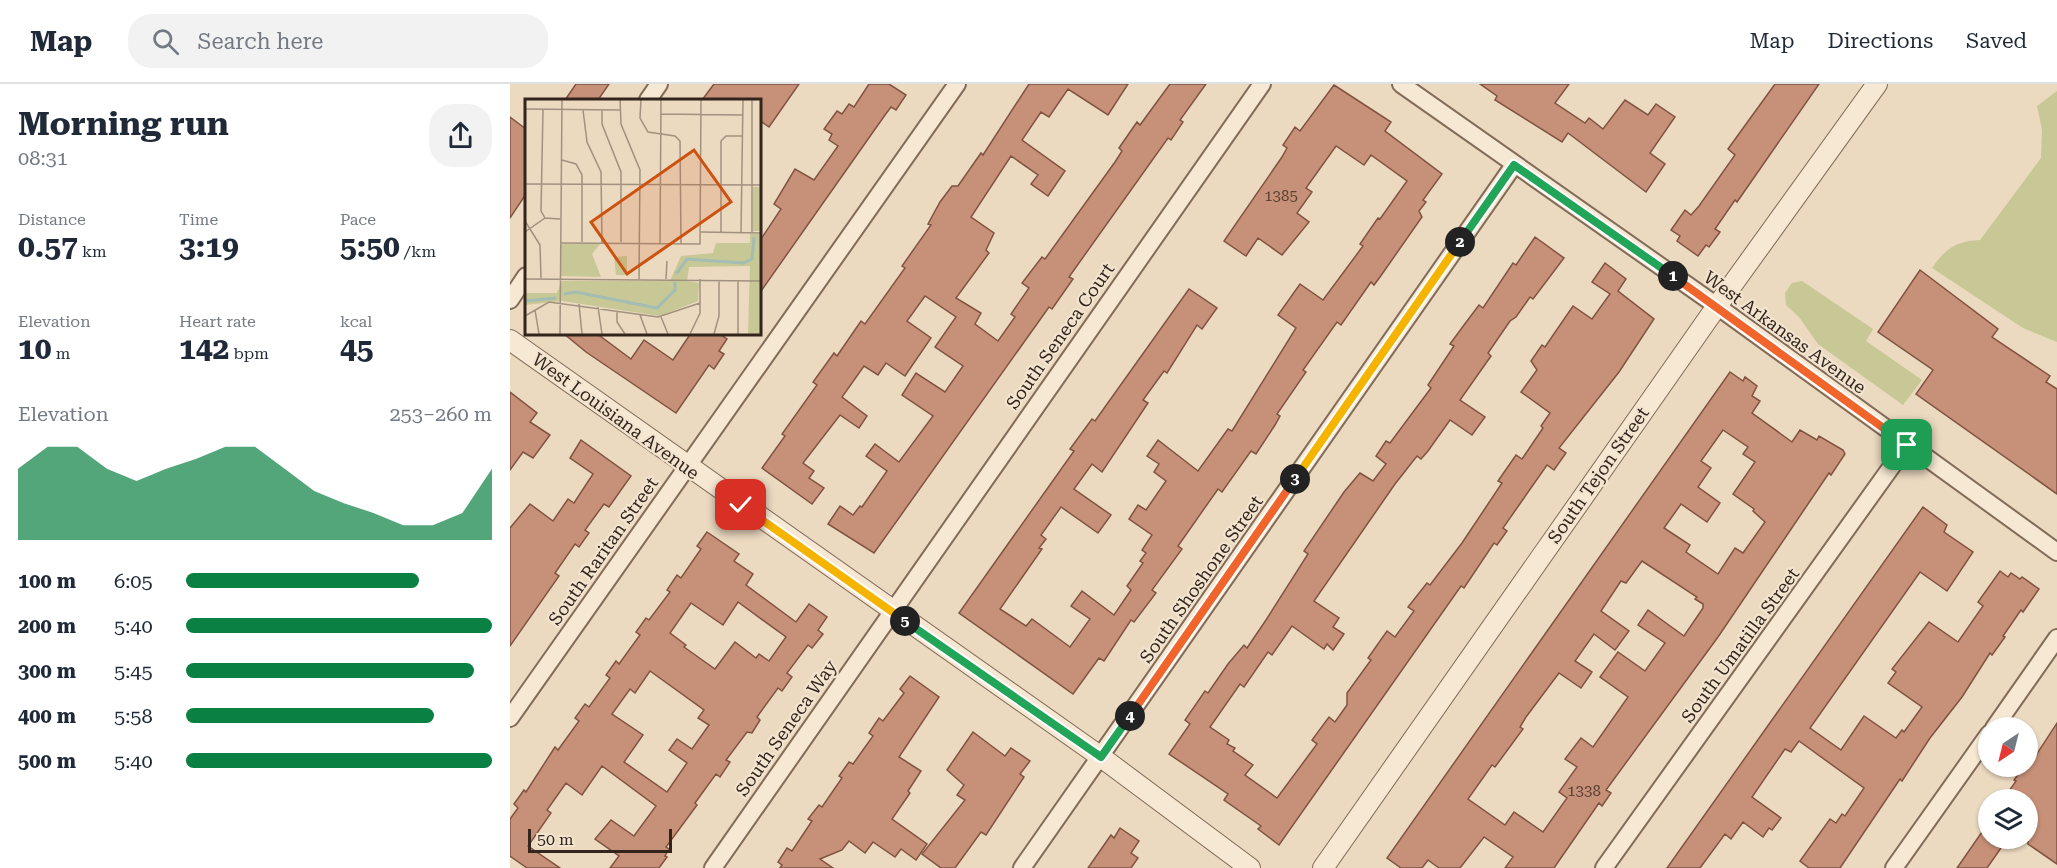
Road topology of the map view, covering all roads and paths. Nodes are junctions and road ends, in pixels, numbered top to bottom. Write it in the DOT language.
graph roads {
  1 [pos="659,84"];
  2 [pos="957,84"];
  3 [pos="1262,84"];
  4 [pos="1401,84"];
  5 [pos="1877,84"];
  6 [pos="649,99"];
  7 [pos="1514,165"];
  8 [pos="525,278"];
  9 [pos="510,300"];
  10 [pos="1717,306"];
  11 [pos="510,340"];
  12 [pos="1907,445"];
  13 [pos="686,466"];
  14 [pos="2057,552"];
  15 [pos="891,611"];
  16 [pos="2057,638"];
  17 [pos="2002,717"];
  18 [pos="510,718"];
  19 [pos="1978,750"];
  20 [pos="1101,757"];
  21 [pos="713,868"];
  22 [pos="1022,868"];
  23 [pos="1250,868"];
  24 [pos="1323,868"];
  25 [pos="1604,868"];
  26 [pos="1894,868"];
  1 -- 6 [label="street"];
  2 -- 13 [label="street, South Raritan Street"];
  3 -- 15 [label="street, South Seneca Court"];
  4 -- 7 [label="street, West Arkansas Avenue"];
  5 -- 10 [label="street, South Tejon Street"];
  7 -- 10 [label="street, West Arkansas Avenue"];
  7 -- 20 [label="street, South Shoshone Street"];
  8 -- 9 [label="street"];
  10 -- 12 [label="street, West Arkansas Avenue"];
  10 -- 24 [label="street, South Tejon Street"];
  11 -- 13 [label="street, West Louisiana Avenue"];
  12 -- 14 [label="street, West Arkansas Avenue"];
  12 -- 25 [label="street, South Umatilla Street"];
  13 -- 15 [label="street, West Louisiana Avenue"];
  13 -- 18 [label="street, South Raritan Street"];
  15 -- 20 [label="street, West Louisiana Avenue"];
  15 -- 21 [label="street, South Seneca Way"];
  16 -- 17 [label="street"];
  19 -- 26 [label="street"];
  20 -- 22 [label="street, South Shoshone Street"];
  20 -- 23 [label="street, West Louisiana Avenue"];
}
